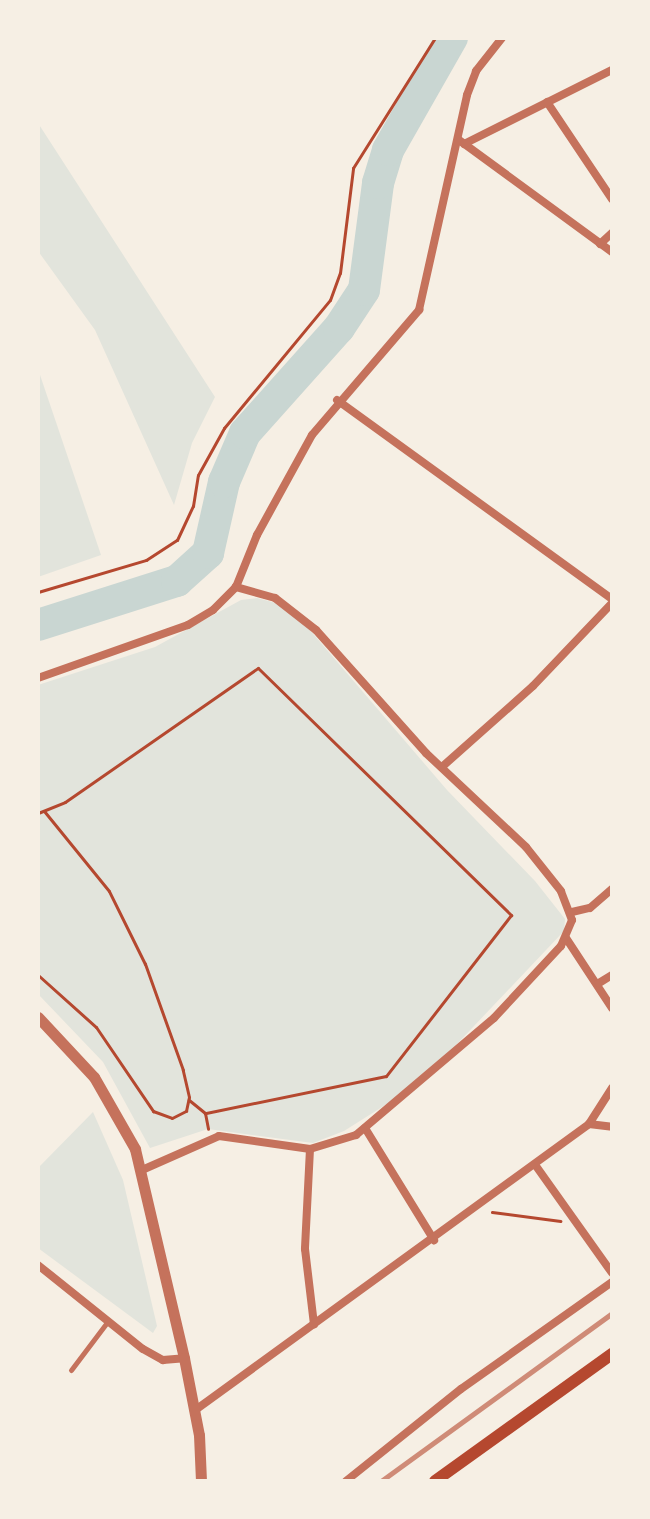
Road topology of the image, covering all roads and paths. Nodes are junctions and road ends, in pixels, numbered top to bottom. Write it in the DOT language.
graph roads {
  1 [pos="435,38"];
  2 [pos="502,38"];
  3 [pos="612,70"];
  4 [pos="547,102"];
  5 [pos="462,142"];
  6 [pos="612,199"];
  7 [pos="612,233"];
  8 [pos="600,244"];
  9 [pos="612,252"];
  10 [pos="337,400"];
  11 [pos="236,587"];
  12 [pos="38,592"];
  13 [pos="612,601"];
  14 [pos="38,678"];
  15 [pos="443,766"];
  16 [pos="44,811"];
  17 [pos="38,813"];
  18 [pos="612,889"];
  19 [pos="572,912"];
  20 [pos="566,938"];
  21 [pos="38,975"];
  22 [pos="612,975"];
  23 [pos="599,983"];
  24 [pos="612,1008"];
  25 [pos="38,1017"];
  26 [pos="612,1088"];
  27 [pos="189,1100"];
  28 [pos="589,1124"];
  29 [pos="612,1127"];
  30 [pos="365,1128"];
  31 [pos="310,1149"];
  32 [pos="536,1166"];
  33 [pos="142,1170"];
  34 [pos="483,1205"];
  35 [pos="573,1218"];
  36 [pos="434,1240"];
  37 [pos="38,1265"];
  38 [pos="612,1273"];
  39 [pos="612,1282"];
  40 [pos="108,1321"];
  41 [pos="314,1324"];
  42 [pos="612,1354"];
  43 [pos="184,1358"];
  44 [pos="71,1370"];
  45 [pos="194,1411"];
  46 [pos="201,1481"];
  47 [pos="346,1481"];
  48 [pos="435,1481"];
  1 -- 12 [label="path"];
  2 -- 5 [label="street"];
  3 -- 4 [label="street"];
  4 -- 5 [label="street"];
  4 -- 6 [label="street"];
  5 -- 8 [label="street"];
  5 -- 10 [label="street"];
  7 -- 8 [label="street"];
  8 -- 9 [label="street"];
  10 -- 11 [label="street"];
  10 -- 13 [label="street"];
  11 -- 14 [label="street"];
  11 -- 15 [label="street"];
  13 -- 15 [label="street"];
  15 -- 19 [label="street"];
  16 -- 17 [label="path"];
  16 -- 27 [label="path"];
  16 -- 27 [label="path"];
  18 -- 19 [label="street"];
  19 -- 20 [label="street"];
  20 -- 23 [label="street"];
  20 -- 30 [label="street"];
  21 -- 27 [label="path"];
  22 -- 23 [label="street"];
  23 -- 24 [label="street"];
  25 -- 33 [label="street"];
  26 -- 28 [label="street"];
  28 -- 29 [label="street"];
  28 -- 32 [label="street"];
  30 -- 31 [label="street"];
  30 -- 36 [label="street"];
  31 -- 33 [label="street"];
  31 -- 41 [label="street"];
  32 -- 34 [label="street"];
  32 -- 35 [label="street"];
  33 -- 43 [label="street"];
  34 -- 35 [label="path"];
  34 -- 36 [label="street"];
  35 -- 38 [label="street"];
  36 -- 41 [label="street"];
  37 -- 40 [label="street"];
  39 -- 47 [label="street"];
  40 -- 43 [label="street"];
  40 -- 44 [label="lane"];
  41 -- 45 [label="street"];
  42 -- 48 [label="main road"];
  43 -- 45 [label="street"];
  45 -- 46 [label="street"];
}
